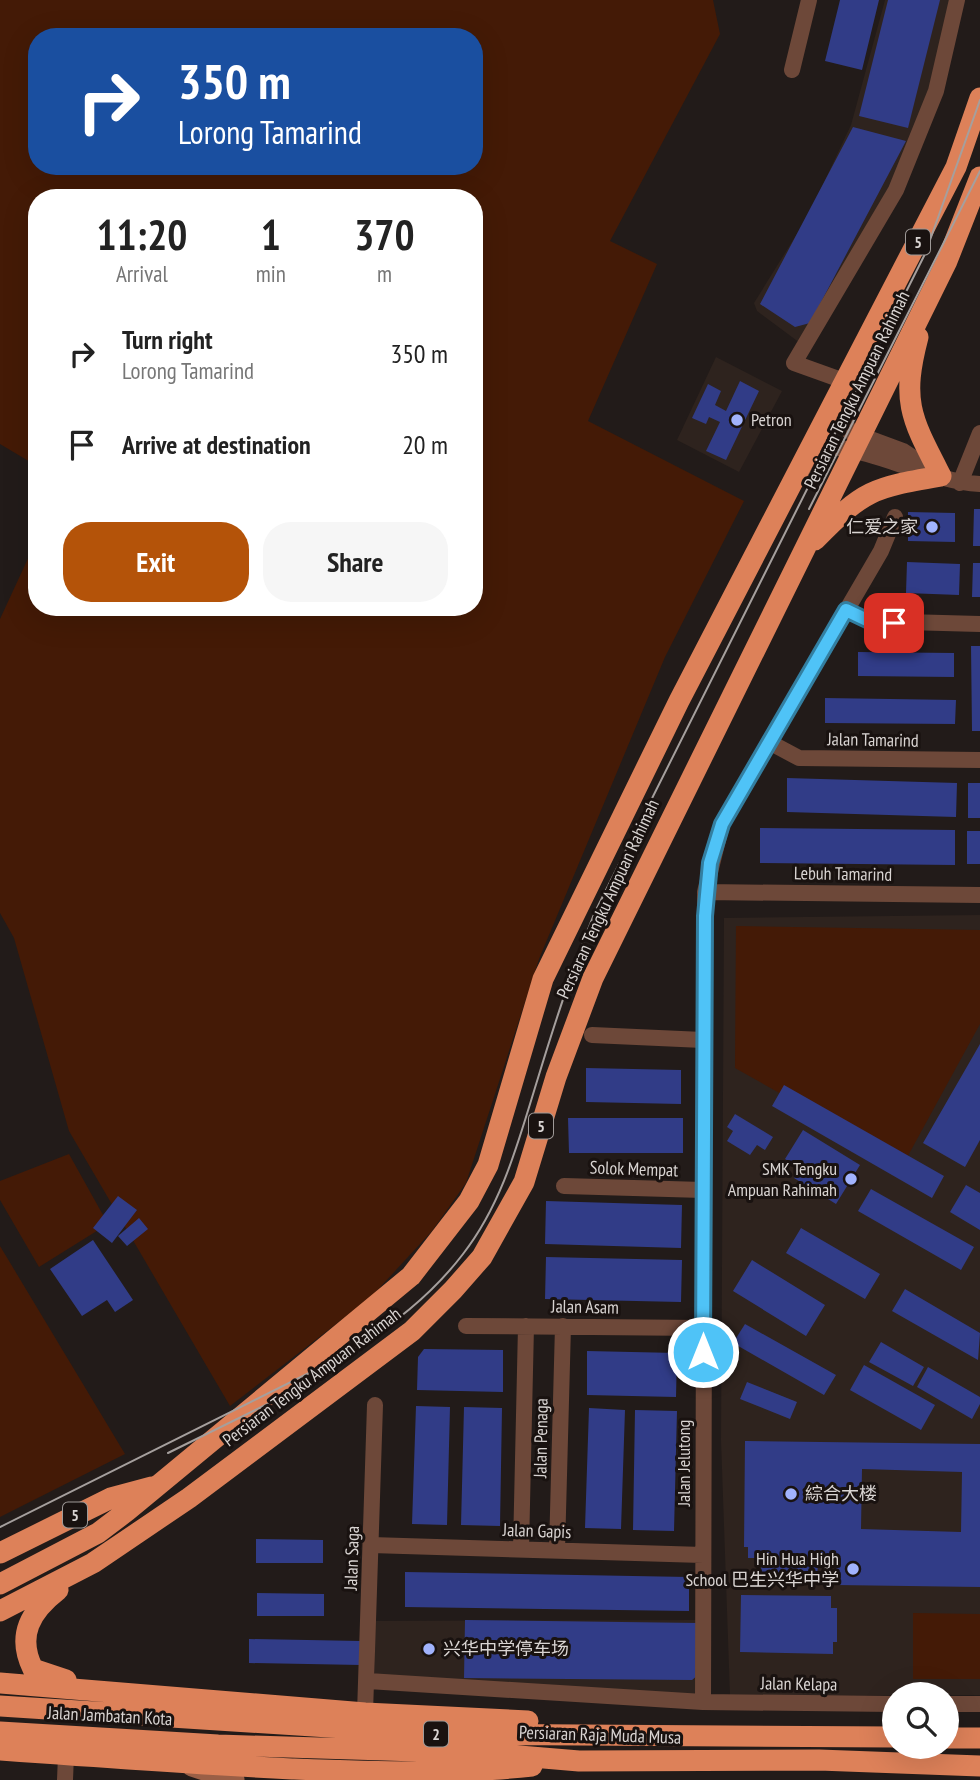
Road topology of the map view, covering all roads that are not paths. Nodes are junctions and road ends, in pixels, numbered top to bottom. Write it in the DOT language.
graph roads {
  1 [pos="809,0"];
  2 [pos="957,0"];
  3 [pos="792,70"];
  4 [pos="980,98"];
  5 [pos="980,177"];
  6 [pos="947,261"];
  7 [pos="844,388"];
  8 [pos="980,433"];
  9 [pos="856,442"];
  10 [pos="794,480"];
  11 [pos="951,480"];
  12 [pos="980,484"];
  13 [pos="895,517"];
  14 [pos="804,552"];
  15 [pos="846,610"];
  16 [pos="980,624"];
  17 [pos="769,743"];
  18 [pos="980,760"];
  19 [pos="705,892"];
  20 [pos="980,895"];
  21 [pos="592,1035"];
  22 [pos="703,1040"];
  23 [pos="564,1186"];
  24 [pos="703,1190"];
  25 [pos="467,1326"];
  26 [pos="526,1326"];
  27 [pos="563,1326"];
  28 [pos="703,1328"];
  29 [pos="375,1405"];
  30 [pos="154,1486"];
  31 [pos="371,1545"];
  32 [pos="521,1549"];
  33 [pos="557,1550"];
  34 [pos="0,1553"];
  35 [pos="703,1555"];
  36 [pos="93,1563"];
  37 [pos="0,1584"];
  38 [pos="0,1611"];
  39 [pos="368,1681"];
  40 [pos="0,1683"];
  41 [pos="199,1697"];
  42 [pos="703,1702"];
  43 [pos="882,1704"];
  44 [pos="959,1704"];
  45 [pos="980,1704"];
  46 [pos="0,1706"];
  47 [pos="365,1713"];
  48 [pos="205,1720"];
  49 [pos="0,1732"];
  50 [pos="667,1736"];
  51 [pos="882,1737"];
  52 [pos="959,1738"];
  53 [pos="980,1738"];
  54 [pos="218,1745"];
  55 [pos="0,1750"];
  56 [pos="66,1755"];
  57 [pos="579,1761"];
  58 [pos="185,1764"];
  59 [pos="980,1766"];
  60 [pos="65,1780"];
  61 [pos="234,1780"];
  1 -- 3 [label="street"];
  2 -- 7 [label="street"];
  4 -- 7 [label="highway, Persiaran Tengku Ampuan Rahimah / 5"];
  5 -- 6 [label="highway, Persiaran Tengku Ampuan Rahimah / 5"];
  6 -- 9 [label="highway, Persiaran Tengku Ampuan Rahimah / 5"];
  6 -- 11 [label="highway"];
  7 -- 9 [label="street"];
  7 -- 10 [label="highway, Persiaran Tengku Ampuan Rahimah / 5"];
  8 -- 11 [label="street"];
  9 -- 10 [label="street"];
  9 -- 11 [label="street"];
  9 -- 14 [label="highway, Persiaran Tengku Ampuan Rahimah / 5"];
  10 -- 30 [label="highway, Persiaran Tengku Ampuan Rahimah / 5"];
  11 -- 12 [label="street"];
  11 -- 14 [label="highway"];
  13 -- 15 [label="street, Jalan Jelutong"];
  14 -- 36 [label="highway, Persiaran Tengku Ampuan Rahimah / 5"];
  15 -- 16 [label="street"];
  15 -- 17 [label="street, Jalan Jelutong"];
  17 -- 18 [label="street, Jalan Tamarind"];
  17 -- 19 [label="street, Jalan Jelutong"];
  19 -- 20 [label="street, Lebuh Tamarind"];
  19 -- 22 [label="street, Jalan Jelutong"];
  21 -- 22 [label="street"];
  22 -- 24 [label="street, Jalan Jelutong"];
  23 -- 24 [label="street, Solok Mempat"];
  24 -- 28 [label="street, Jalan Jelutong"];
  25 -- 26 [label="street, Jalan Asam"];
  26 -- 27 [label="street, Jalan Asam"];
  26 -- 32 [label="street"];
  27 -- 28 [label="street, Jalan Asam"];
  27 -- 33 [label="street, Jalan Penaga"];
  28 -- 35 [label="street, Jalan Jelutong"];
  29 -- 31 [label="street, Jalan Saga"];
  30 -- 34 [label="highway, 5"];
  30 -- 37 [label="highway, 5"];
  31 -- 32 [label="street, Jalan Gapis"];
  31 -- 39 [label="street, Jalan Saga"];
  32 -- 33 [label="street, Jalan Gapis"];
  33 -- 35 [label="street, Jalan Gapis"];
  35 -- 42 [label="street, Jalan Jelutong"];
  36 -- 38 [label="highway, Persiaran Tengku Ampuan Rahimah / 5"];
  36 -- 41 [label="highway"];
  39 -- 42 [label="street, Jalan Kelapa"];
  39 -- 47 [label="street, Jalan Saga"];
  40 -- 41 [label="highway"];
  41 -- 47 [label="highway"];
  42 -- 43 [label="street, Jalan Kelapa"];
  44 -- 45 [label="street"];
  46 -- 48 [label="highway, Jalan Jambatan Kota / 2"];
  47 -- 50 [label="highway"];
  48 -- 50 [label="highway, Persiaran Raja Muda Musa / 2"];
  49 -- 54 [label="highway, Jalan Jambatan Kota / 2"];
  50 -- 51 [label="highway, Persiaran Raja Muda Musa / 2"];
  52 -- 53 [label="highway"];
  54 -- 57 [label="highway, Persiaran Raja Muda Musa / 2"];
  55 -- 56 [label="highway"];
  56 -- 58 [label="highway"];
  56 -- 60 [label="street"];
  57 -- 58 [label="highway"];
  57 -- 59 [label="highway, Persiaran Raja Muda Musa / 2"];
  58 -- 61 [label="street"];
}
